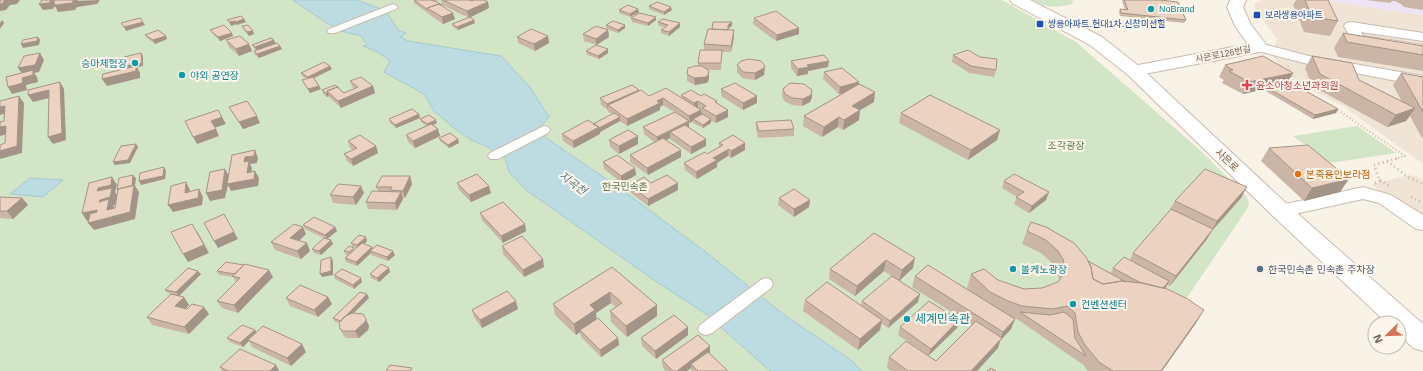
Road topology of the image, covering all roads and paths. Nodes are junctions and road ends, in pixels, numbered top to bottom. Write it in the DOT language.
graph roads {
  1 [pos="1018,0"];
  2 [pos="1238,0"];
  3 [pos="393,7"];
  4 [pos="1380,20"];
  5 [pos="1351,26"];
  6 [pos="332,31"];
  7 [pos="1423,37"];
  8 [pos="1259,47"];
  9 [pos="1423,49"];
  10 [pos="1285,55"];
  11 [pos="1134,71"];
  12 [pos="1423,81"];
  13 [pos="1312,95"];
  14 [pos="1331,105"];
  15 [pos="544,130"];
  16 [pos="494,156"];
  17 [pos="1387,161"];
  18 [pos="1380,181"];
  19 [pos="1423,184"];
  20 [pos="1392,188"];
  21 [pos="1363,193"];
  22 [pos="1404,194"];
  23 [pos="1423,203"];
  24 [pos="1281,211"];
  25 [pos="1423,224"];
  26 [pos="766,284"];
  27 [pos="706,329"];
  28 [pos="1423,340"];
  1 -- 11 [label="main road, 사은로"];
  2 -- 8 [label="main road, 사은로126번길"];
  3 -- 6 [label="street"];
  4 -- 5 [label="street"];
  5 -- 7 [label="street"];
  5 -- 9 [label="street"];
  8 -- 10 [label="street"];
  8 -- 11 [label="main road, 사은로126번길"];
  10 -- 12 [label="street"];
  10 -- 13 [label="path"];
  11 -- 24 [label="main road, 사은로"];
  14 -- 17 [label="path"];
  15 -- 16 [label="street"];
  17 -- 18 [label="path"];
  17 -- 19 [label="path"];
  18 -- 20 [label="path"];
  18 -- 21 [label="path"];
  21 -- 24 [label="street"];
  21 -- 25 [label="street"];
  22 -- 23 [label="path"];
  24 -- 28 [label="main road, 사은로"];
  26 -- 27 [label="street"];
}
